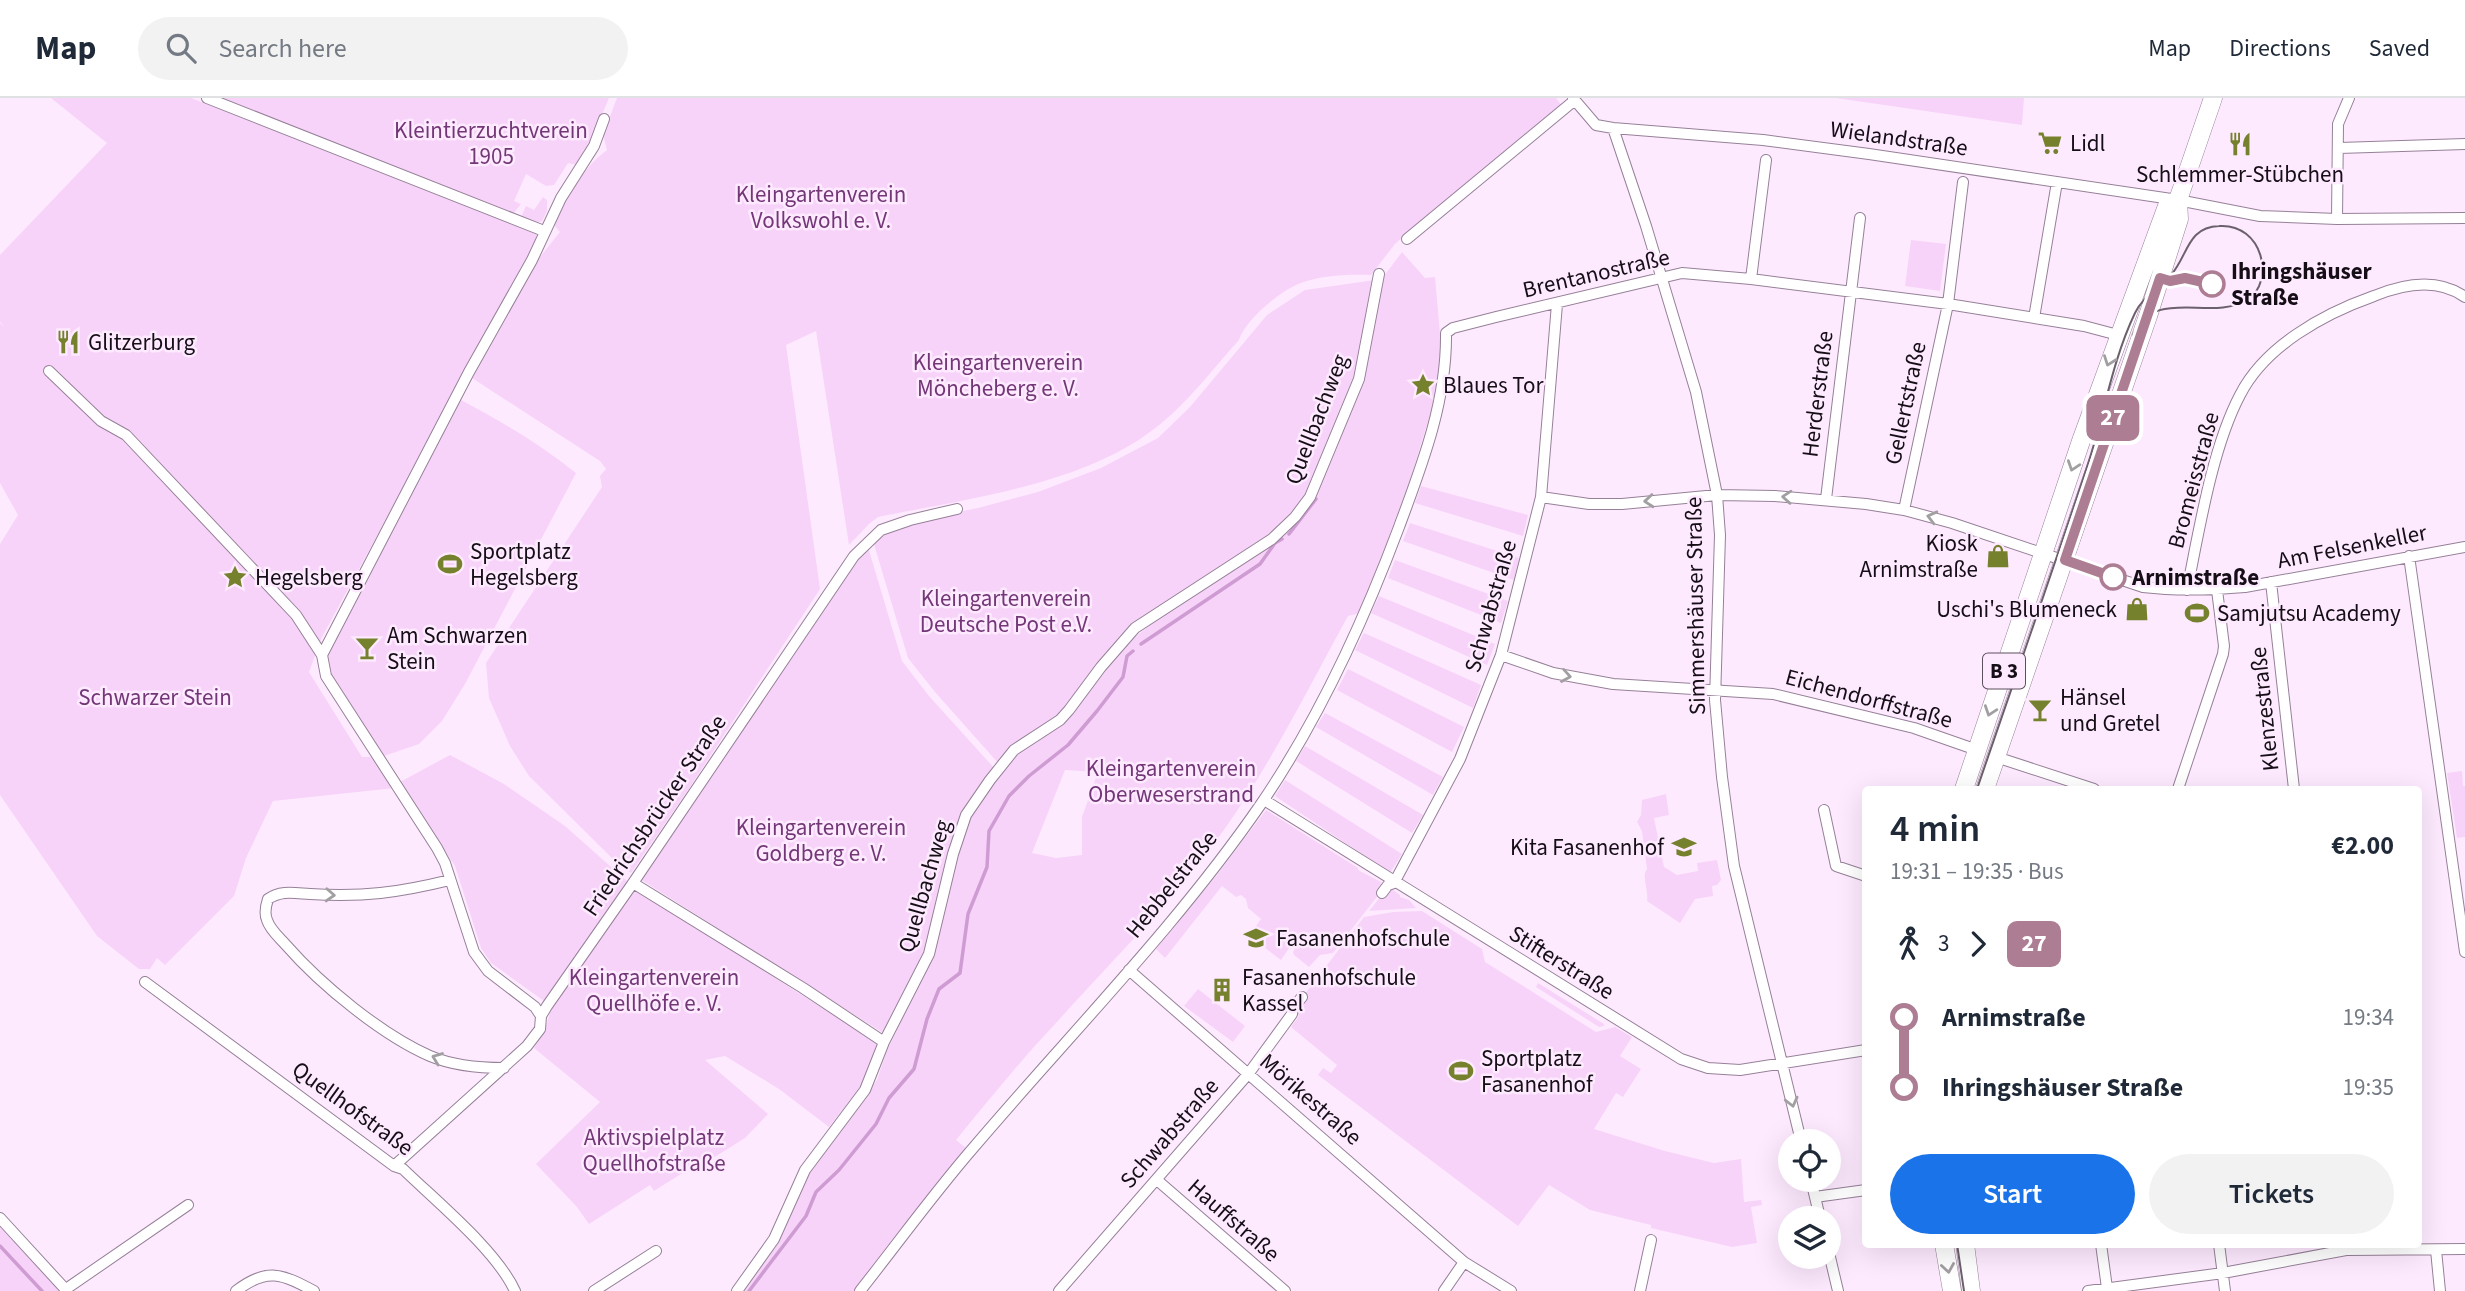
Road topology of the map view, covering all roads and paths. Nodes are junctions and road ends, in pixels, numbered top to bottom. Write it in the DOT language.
graph roads {
  1 [pos="207,98"];
  2 [pos="2213,98"];
  3 [pos="2349,98"];
  4 [pos="1574,99"];
  5 [pos="604,118"];
  6 [pos="1613,128"];
  7 [pos="2465,144"];
  8 [pos="2339,148"];
  9 [pos="1766,160"];
  10 [pos="2057,181"];
  11 [pos="1963,182"];
  12 [pos="2178,200"];
  13 [pos="1860,218"];
  14 [pos="2465,218"];
  15 [pos="2337,219"];
  16 [pos="544,231"];
  17 [pos="1407,239"];
  18 [pos="1379,274"];
  19 [pos="1662,278"];
  20 [pos="1751,279"];
  21 [pos="1850,293"];
  22 [pos="2465,297"];
  23 [pos="1557,304"];
  24 [pos="1948,304"];
  25 [pos="2034,318"];
  26 [pos="1453,328"];
  27 [pos="2118,335"];
  28 [pos="49,372"];
  29 [pos="1717,495"];
  30 [pos="1541,497"];
  31 [pos="1826,499"];
  32 [pos="957,509"];
  33 [pos="1904,510"];
  34 [pos="2465,547"];
  35 [pos="2043,554"];
  36 [pos="2409,556"];
  37 [pos="2065,560"];
  38 [pos="2271,582"];
  39 [pos="2186,590"];
  40 [pos="2217,590"];
  41 [pos="320,652"];
  42 [pos="1501,655"];
  43 [pos="1715,692"];
  44 [pos="1977,750"];
  45 [pos="1996,757"];
  46 [pos="1965,786"];
  47 [pos="1986,786"];
  48 [pos="2085,786"];
  49 [pos="2179,786"];
  50 [pos="2294,786"];
  51 [pos="1264,800"];
  52 [pos="1824,810"];
  53 [pos="1862,875"];
  54 [pos="2460,877"];
  55 [pos="450,880"];
  56 [pos="633,883"];
  57 [pos="1394,883"];
  58 [pos="1382,893"];
  59 [pos="2465,952"];
  60 [pos="1129,970"];
  61 [pos="145,982"];
  62 [pos="1302,997"];
  63 [pos="541,1016"];
  64 [pos="884,1042"];
  65 [pos="1862,1051"];
  66 [pos="1783,1064"];
  67 [pos="504,1068"];
  68 [pos="1249,1073"];
  69 [pos="1798,1129"];
  70 [pos="394,1166"];
  71 [pos="1157,1180"];
  72 [pos="1862,1191"];
  73 [pos="1814,1192"];
  74 [pos="1815,1197"];
  75 [pos="188,1205"];
  76 [pos="1817,1206"];
  77 [pos="0,1218"];
  78 [pos="1651,1240"];
  79 [pos="1945,1248"];
  80 [pos="1966,1248"];
  81 [pos="2102,1248"];
  82 [pos="2219,1248"];
  83 [pos="2341,1248"];
  84 [pos="2376,1248"];
  85 [pos="2465,1249"];
  86 [pos="2436,1250"];
  87 [pos="656,1251"];
  88 [pos="1464,1262"];
  89 [pos="1833,1269"];
  90 [pos="2222,1273"];
  91 [pos="2107,1288"];
  92 [pos="66,1290"];
  93 [pos="1062,1290"];
  94 [pos="236,1291"];
  95 [pos="314,1291"];
  96 [pos="515,1291"];
  97 [pos="594,1291"];
  98 [pos="737,1291"];
  99 [pos="860,1291"];
  100 [pos="1285,1291"];
  101 [pos="1444,1291"];
  102 [pos="1511,1291"];
  103 [pos="1640,1291"];
  104 [pos="1838,1291"];
  105 [pos="1952,1291"];
  106 [pos="1972,1291"];
  107 [pos="2088,1291"];
  108 [pos="2225,1291"];
  109 [pos="2440,1291"];
  1 -- 16 [label="street"];
  2 -- 12 [label="main road, B 3"];
  3 -- 8 [label="street"];
  4 -- 6 [label="street"];
  4 -- 17 [label="street"];
  5 -- 16 [label="street"];
  6 -- 10 [label="street, Wielandstraße"];
  6 -- 19 [label="street, Simmershäuser Straße"];
  7 -- 8 [label="street"];
  8 -- 15 [label="street"];
  9 -- 20 [label="street"];
  10 -- 12 [label="street, Wielandstraße"];
  10 -- 25 [label="street"];
  11 -- 24 [label="street"];
  12 -- 15 [label="street, Wielandstraße"];
  12 -- 27 [label="main road, B 3"];
  12 -- 37 [label="main road, B 3"];
  13 -- 21 [label="street"];
  14 -- 15 [label="street, Wielandstraße"];
  16 -- 41 [label="street"];
  18 -- 64 [label="street, Quellbachweg"];
  19 -- 20 [label="street, Brentanostraße"];
  19 -- 23 [label="street, Brentanostraße"];
  19 -- 29 [label="street, Simmershäuser Straße"];
  20 -- 21 [label="street, Brentanostraße"];
  21 -- 24 [label="street, Brentanostraße"];
  21 -- 31 [label="street, Herderstraße"];
  22 -- 39 [label="street, Bromeisstraße"];
  23 -- 26 [label="street, Brentanostraße"];
  23 -- 30 [label="street, Schwabstraße"];
  24 -- 25 [label="street, Brentanostraße"];
  24 -- 33 [label="street, Gellertstraße"];
  25 -- 27 [label="street, Brentanostraße"];
  26 -- 51 [label="street, Hebbelstraße"];
  27 -- 35 [label="main road, B 3, one-way"];
  28 -- 41 [label="street"];
  29 -- 30 [label="street, one-way"];
  31 -- 29 [label="street, one-way"];
  29 -- 43 [label="street, Simmershäuser Straße"];
  30 -- 42 [label="street, Schwabstraße"];
  31 -- 33 [label="street"];
  32 -- 56 [label="street, Friedrichsbrücker Straße"];
  35 -- 33 [label="street, one-way"];
  34 -- 36 [label="street, Am Felsenkeller"];
  35 -- 37 [label="street, Am Felsenkeller"];
  35 -- 44 [label="main road, B 3, one-way"];
  36 -- 38 [label="street, Am Felsenkeller"];
  36 -- 54 [label="street"];
  37 -- 39 [label="street, Am Felsenkeller"];
  37 -- 45 [label="main road, B 3"];
  38 -- 40 [label="street, Am Felsenkeller"];
  38 -- 50 [label="street, Klenzestraße"];
  39 -- 40 [label="street, Am Felsenkeller"];
  40 -- 49 [label="street"];
  41 -- 55 [label="street"];
  42 -- 43 [label="street, Eichendorffstraße, one-way"];
  42 -- 57 [label="street, Schwabstraße"];
  43 -- 44 [label="street, Eichendorffstraße"];
  43 -- 66 [label="street, Simmershäuser Straße"];
  44 -- 46 [label="main road, B 3"];
  45 -- 47 [label="main road, B 3"];
  45 -- 48 [label="street"];
  51 -- 57 [label="street, Stifterstraße"];
  51 -- 60 [label="street, Hebbelstraße"];
  52 -- 53 [label="street"];
  54 -- 59 [label="street"];
  55 -- 63 [label="street"];
  67 -- 55 [label="street, one-way"];
  56 -- 63 [label="street, Friedrichsbrücker Straße"];
  56 -- 64 [label="street"];
  57 -- 58 [label="street, Schwabstraße"];
  57 -- 66 [label="street, Stifterstraße"];
  60 -- 68 [label="street, Mörikestraße"];
  60 -- 99 [label="street, Hebbelstraße"];
  61 -- 70 [label="street, Quellhofstraße"];
  62 -- 68 [label="street, Schwabstraße"];
  63 -- 67 [label="street, Friedrichsbrücker Straße"];
  64 -- 98 [label="street, Quellbachweg"];
  65 -- 66 [label="street, Stifterstraße"];
  66 -- 69 [label="street, Simmershäuser Straße, one-way"];
  67 -- 70 [label="street, Friedrichsbrücker Straße"];
  68 -- 71 [label="street, Schwabstraße"];
  68 -- 88 [label="street, Mörikestraße"];
  70 -- 96 [label="street, Quellhofstraße"];
  71 -- 93 [label="street, Schwabstraße"];
  71 -- 100 [label="street, Hauffstraße"];
  72 -- 74 [label="street"];
  73 -- 74 [label="street"];
  74 -- 76 [label="street"];
  75 -- 92 [label="street"];
  77 -- 92 [label="street"];
  78 -- 103 [label="street"];
  79 -- 105 [label="main road, one-way"];
  80 -- 106 [label="main road"];
  81 -- 91 [label="street"];
  82 -- 90 [label="street"];
  83 -- 90 [label="street"];
  84 -- 86 [label="street"];
  85 -- 86 [label="street"];
  86 -- 109 [label="street"];
  87 -- 97 [label="street"];
  88 -- 101 [label="street"];
  88 -- 102 [label="street, Mörikestraße"];
  89 -- 104 [label="street"];
  90 -- 91 [label="street"];
  90 -- 108 [label="street"];
  91 -- 107 [label="street"];
  94 -- 95 [label="street"];
}
